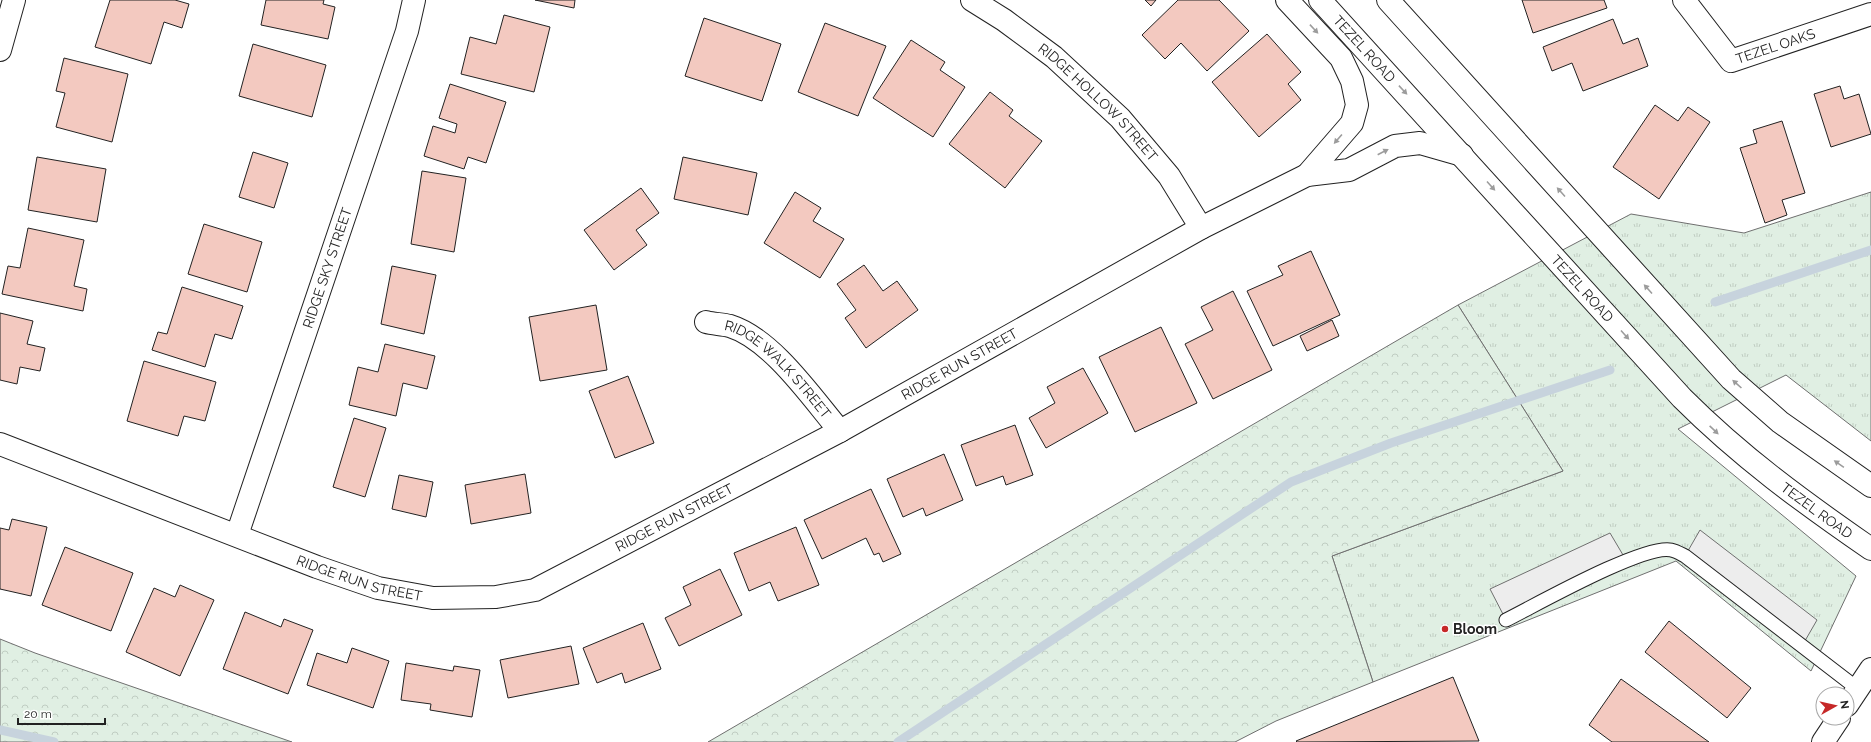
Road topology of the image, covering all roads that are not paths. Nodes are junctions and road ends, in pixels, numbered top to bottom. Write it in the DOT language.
graph roads {
  1 [pos="14,0"];
  2 [pos="414,0"];
  3 [pos="972,0"];
  4 [pos="1287,0"];
  5 [pos="1320,0"];
  6 [pos="1388,0"];
  7 [pos="1684,0"];
  8 [pos="1871,14"];
  9 [pos="0,50"];
  10 [pos="1462,155"];
  11 [pos="1307,175"];
  12 [pos="1201,228"];
  13 [pos="706,322"];
  14 [pos="840,431"];
  15 [pos="0,444"];
  16 [pos="1871,486"];
  17 [pos="237,535"];
  18 [pos="1871,550"];
  19 [pos="1506,620"];
  20 [pos="1871,669"];
  21 [pos="1839,686"];
  22 [pos="1855,693"];
  23 [pos="1834,726"];
  24 [pos="1823,742"];
  1 -- 9 [label="street"];
  2 -- 17 [label="street, RIDGE SKY STREET"];
  3 -- 12 [label="street, RIDGE HOLLOW STREET"];
  4 -- 11 [label="street, RIDGE RUN STREET, one-way"];
  5 -- 10 [label="street, TEZEL ROAD, one-way"];
  16 -- 6 [label="street, one-way"];
  7 -- 8 [label="street, TEZEL OAKS"];
  11 -- 10 [label="street, RIDGE RUN STREET, one-way"];
  10 -- 18 [label="street, TEZEL ROAD, one-way"];
  11 -- 12 [label="street, RIDGE RUN STREET"];
  12 -- 14 [label="street, RIDGE RUN STREET"];
  13 -- 14 [label="street, RIDGE WALK STREET"];
  14 -- 17 [label="street, RIDGE RUN STREET"];
  15 -- 17 [label="street, RIDGE RUN STREET"];
  19 -- 21 [label="lane"];
  20 -- 22 [label="street"];
  23 -- 24 [label="street"];
}
